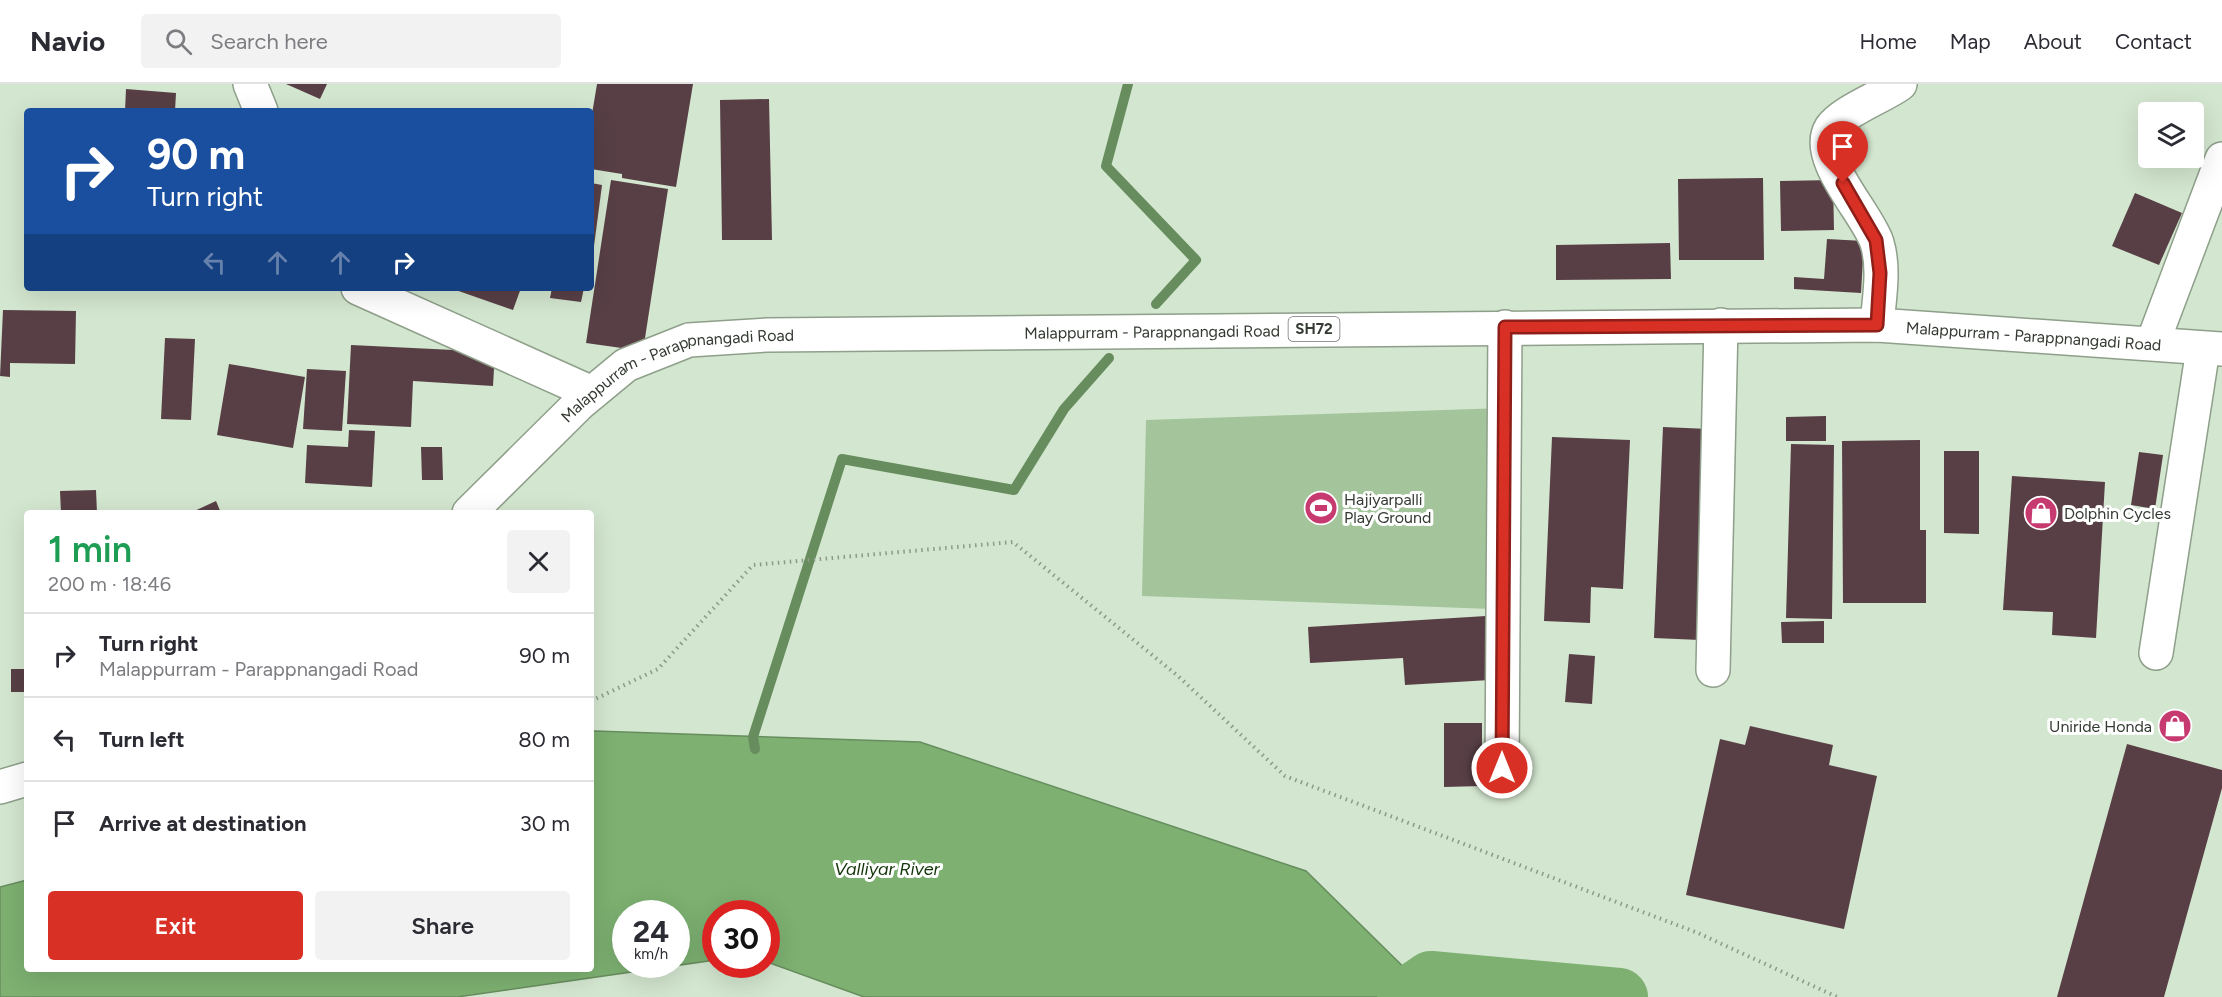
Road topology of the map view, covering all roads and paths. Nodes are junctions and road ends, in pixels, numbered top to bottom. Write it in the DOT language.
graph roads {
  1 [pos="250,84"];
  2 [pos="1900,84"];
  3 [pos="260,108"];
  4 [pos="2222,159"];
  5 [pos="365,291"];
  6 [pos="1721,325"];
  7 [pos="1877,325"];
  8 [pos="1505,327"];
  9 [pos="2153,342"];
  10 [pos="2212,349"];
  11 [pos="592,393"];
  12 [pos="472,510"];
  13 [pos="2156,653"];
  14 [pos="1713,670"];
  15 [pos="594,700"];
  16 [pos="1502,768"];
  17 [pos="24,780"];
  18 [pos="0,787"];
  19 [pos="1837,997"];
  1 -- 3 [label="main road"];
  2 -- 7 [label="main road"];
  4 -- 9 [label="main road"];
  5 -- 11 [label="main road"];
  6 -- 7 [label="main road, Malappurram - Parappnangadi Road / SH72"];
  6 -- 8 [label="main road, Malappurram - Parappnangadi Road / SH72"];
  6 -- 14 [label="main road"];
  7 -- 9 [label="main road, Malappurram - Parappnangadi Road / SH72"];
  8 -- 11 [label="main road, Malappurram - Parappnangadi Road / SH72"];
  8 -- 16 [label="main road"];
  9 -- 10 [label="main road, Malappurram - Parappnangadi Road / SH72"];
  10 -- 13 [label="main road"];
  11 -- 12 [label="main road, Malappurram - Parappnangadi Road / SH72"];
  15 -- 19 [label="path"];
  17 -- 18 [label="main road"];
}
